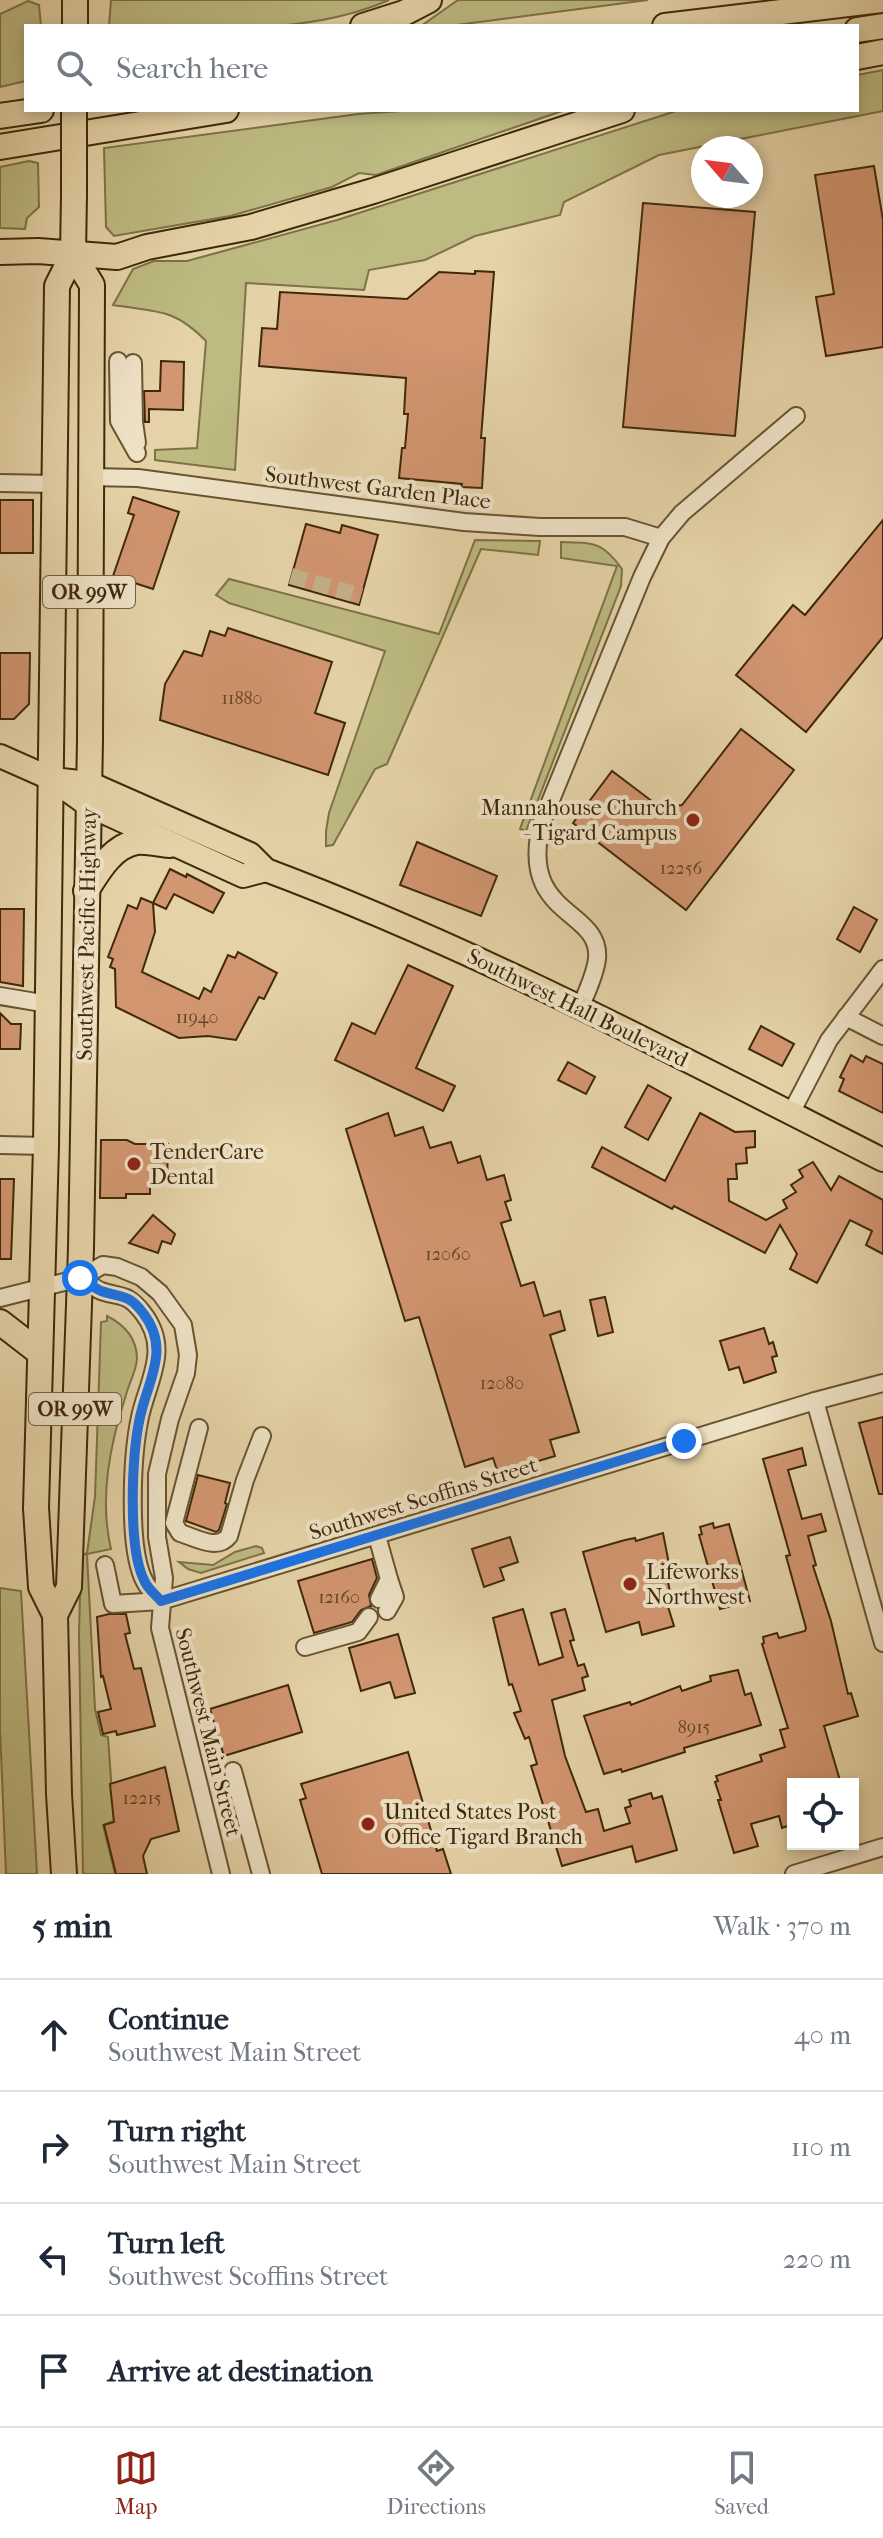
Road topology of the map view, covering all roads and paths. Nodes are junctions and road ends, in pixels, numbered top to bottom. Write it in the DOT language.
graph roads {
  1 [pos="75,0"];
  2 [pos="429,0"];
  3 [pos="881,0"];
  4 [pos="75,24"];
  5 [pos="369,24"];
  6 [pos="682,24"];
  7 [pos="883,26"];
  8 [pos="859,30"];
  9 [pos="883,52"];
  10 [pos="859,57"];
  11 [pos="24,99"];
  12 [pos="0,106"];
  13 [pos="27,112"];
  14 [pos="74,112"];
  15 [pos="214,112"];
  16 [pos="616,112"];
  17 [pos="0,116"];
  18 [pos="0,147"];
  19 [pos="0,252"];
  20 [pos="73,254"];
  21 [pos="129,363"];
  22 [pos="796,416"];
  23 [pos="89,477"];
  24 [pos="0,483"];
  25 [pos="56,484"];
  26 [pos="661,538"];
  27 [pos="0,756"];
  28 [pos="52,779"];
  29 [pos="88,794"];
  30 [pos="170,845"];
  31 [pos="266,870"];
  32 [pos="86,891"];
  33 [pos="883,969"];
  34 [pos="0,996"];
  35 [pos="48,1004"];
  36 [pos="581,1006"];
  37 [pos="846,1017"];
  38 [pos="883,1036"];
  39 [pos="791,1113"];
  40 [pos="0,1145"];
  41 [pos="46,1146"];
  42 [pos="883,1160"];
  43 [pos="80,1278"];
  44 [pos="43,1285"];
  45 [pos="0,1298"];
  46 [pos="0,1322"];
  47 [pos="40,1353"];
  48 [pos="883,1383"];
  49 [pos="815,1401"];
  50 [pos="199,1428"];
  51 [pos="262,1436"];
  52 [pos="377,1536"];
  53 [pos="105,1565"];
  54 [pos="161,1601"];
  55 [pos="55,1615"];
  56 [pos="883,1643"];
  57 [pos="305,1647"];
  58 [pos="233,1771"];
  59 [pos="883,1847"];
  60 [pos="64,1874"];
  61 [pos="221,1874"];
  62 [pos="261,1874"];
  63 [pos="794,1874"];
  1 -- 4 [label="highway"];
  2 -- 5 [label="highway"];
  3 -- 6 [label="highway"];
  7 -- 8 [label="highway"];
  9 -- 10 [label="highway"];
  11 -- 12 [label="highway"];
  13 -- 17 [label="highway"];
  14 -- 20 [label="highway, Southwest Pacific Highway / OR 99W, bridge"];
  15 -- 18 [label="highway"];
  16 -- 20 [label="highway"];
  19 -- 20 [label="highway"];
  20 -- 23 [label="highway, Southwest Pacific Highway / OR 99W"];
  20 -- 25 [label="highway, Southwest Pacific Highway / OR 99W"];
  21 -- 21 [label="street"];
  22 -- 26 [label="street"];
  23 -- 26 [label="street, Southwest Garden Place"];
  23 -- 29 [label="highway, Southwest Pacific Highway / OR 99W"];
  24 -- 25 [label="street"];
  25 -- 28 [label="highway, Southwest Pacific Highway / OR 99W"];
  26 -- 36 [label="street"];
  27 -- 28 [label="main road, Southwest Hall Boulevard"];
  28 -- 29 [label="main road, Southwest Hall Boulevard"];
  28 -- 35 [label="highway, Southwest Pacific Highway / OR 99W"];
  29 -- 30 [label="main road, Southwest Hall Boulevard"];
  29 -- 31 [label="main road, Southwest Hall Boulevard"];
  29 -- 32 [label="highway, Southwest Pacific Highway / OR 99W"];
  30 -- 31 [label="main road, Southwest Hall Boulevard"];
  30 -- 32 [label="highway"];
  31 -- 36 [label="main road, Southwest Hall Boulevard"];
  32 -- 43 [label="highway, Southwest Pacific Highway / OR 99W"];
  33 -- 37 [label="street"];
  34 -- 35 [label="street"];
  35 -- 41 [label="highway, Southwest Pacific Highway / OR 99W"];
  36 -- 39 [label="main road, Southwest Hall Boulevard"];
  37 -- 38 [label="street"];
  37 -- 39 [label="street"];
  39 -- 42 [label="main road, Southwest Hall Boulevard"];
  40 -- 41 [label="street"];
  41 -- 44 [label="highway, Southwest Pacific Highway / OR 99W"];
  43 -- 44 [label="street, Southwest Main Street"];
  43 -- 54 [label="street, Southwest Main Street"];
  43 -- 54 [label="street, Southwest Main Street"];
  43 -- 55 [label="highway, Southwest Pacific Highway / OR 99W"];
  44 -- 45 [label="street, Southwest Main Street"];
  44 -- 47 [label="highway, Southwest Pacific Highway / OR 99W"];
  46 -- 47 [label="highway"];
  47 -- 55 [label="highway, Southwest Pacific Highway / OR 99W"];
  48 -- 49 [label="street, Southwest Scoffins Street"];
  49 -- 52 [label="street, Southwest Scoffins Street"];
  49 -- 56 [label="street"];
  50 -- 51 [label="street"];
  52 -- 54 [label="street, Southwest Scoffins Street"];
  52 -- 57 [label="street"];
  53 -- 54 [label="street, Southwest Scoffins Street"];
  54 -- 61 [label="street, Southwest Main Street"];
  55 -- 60 [label="highway, Southwest Pacific Highway / OR 99W"];
  58 -- 62 [label="street"];
  59 -- 63 [label="street"];
}
